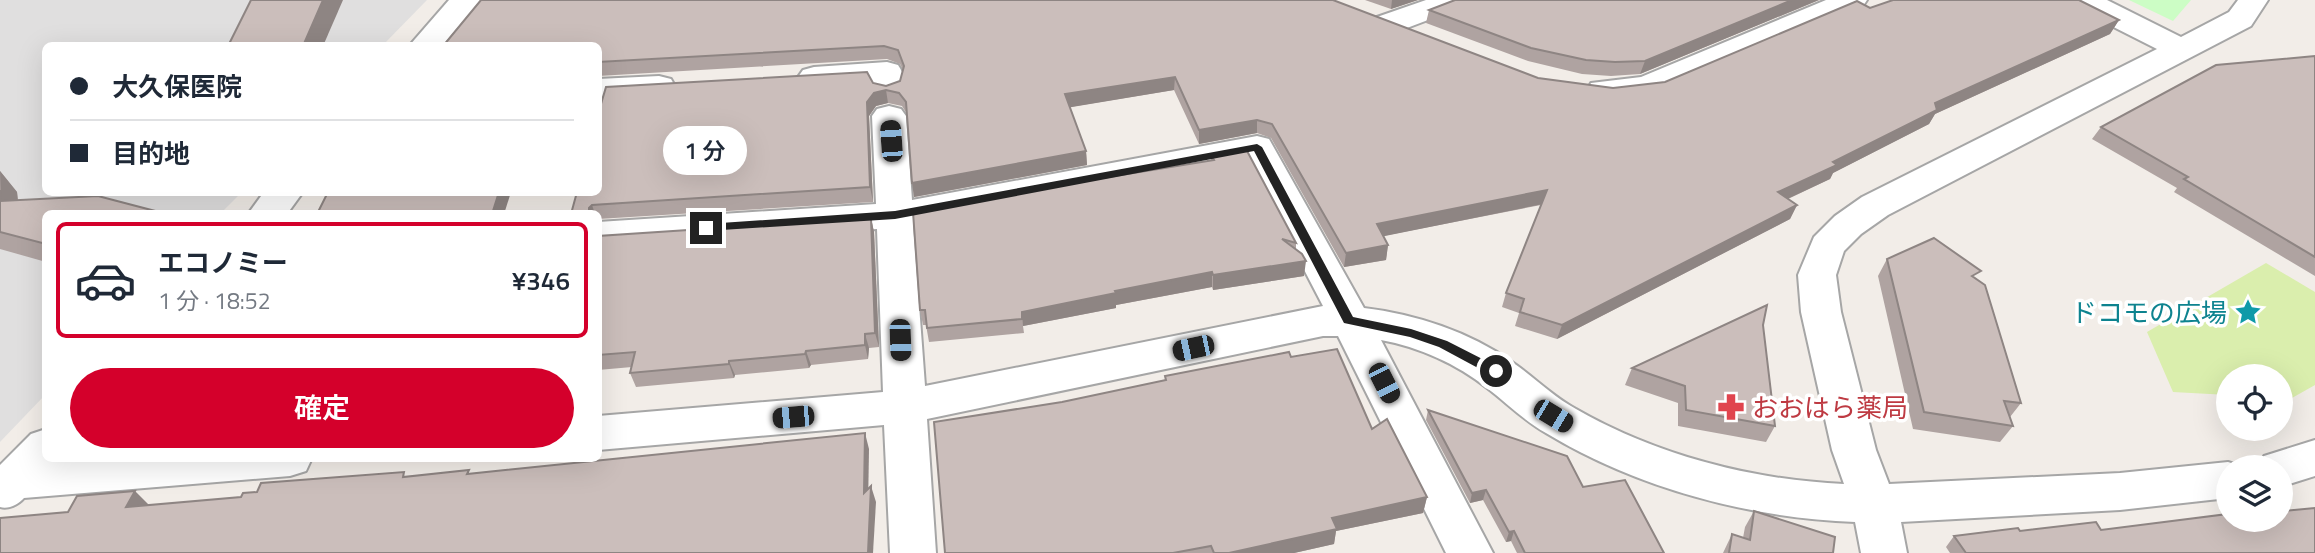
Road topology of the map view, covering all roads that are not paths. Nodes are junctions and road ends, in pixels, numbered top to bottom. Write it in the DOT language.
graph roads {
  1 [pos="466,0"];
  2 [pos="1454,0"];
  3 [pos="1852,0"];
  4 [pos="2083,0"];
  5 [pos="2253,0"];
  6 [pos="1425,37"];
  7 [pos="434,42"];
  8 [pos="2181,49"];
  9 [pos="791,78"];
  10 [pos="695,84"];
  11 [pos="1570,87"];
  12 [pos="602,89"];
  13 [pos="282,196"];
  14 [pos="269,210"];
  15 [pos="895,215"];
  16 [pos="602,235"];
  17 [pos="1349,320"];
  18 [pos="904,407"];
  19 [pos="602,433"];
  20 [pos="42,449"];
  21 [pos="2315,458"];
  22 [pos="223,462"];
  23 [pos="2293,465"];
  24 [pos="4,475"];
  25 [pos="2216,482"];
  26 [pos="1874,503"];
  27 [pos="1466,552"];
  28 [pos="913,553"];
  29 [pos="1884,553"];
  1 -- 7 [label="street"];
  2 -- 6 [label="street"];
  3 -- 11 [label="street"];
  4 -- 8 [label="street"];
  5 -- 8 [label="street"];
  8 -- 26 [label="street"];
  9 -- 15 [label="street"];
  10 -- 12 [label="street"];
  13 -- 14 [label="street"];
  15 -- 16 [label="street"];
  15 -- 17 [label="street"];
  15 -- 18 [label="street"];
  17 -- 18 [label="street"];
  17 -- 26 [label="street"];
  17 -- 27 [label="street"];
  18 -- 19 [label="street"];
  18 -- 28 [label="street"];
  20 -- 24 [label="street"];
  21 -- 23 [label="street"];
  22 -- 24 [label="street"];
  25 -- 26 [label="street"];
  26 -- 29 [label="street"];
}
